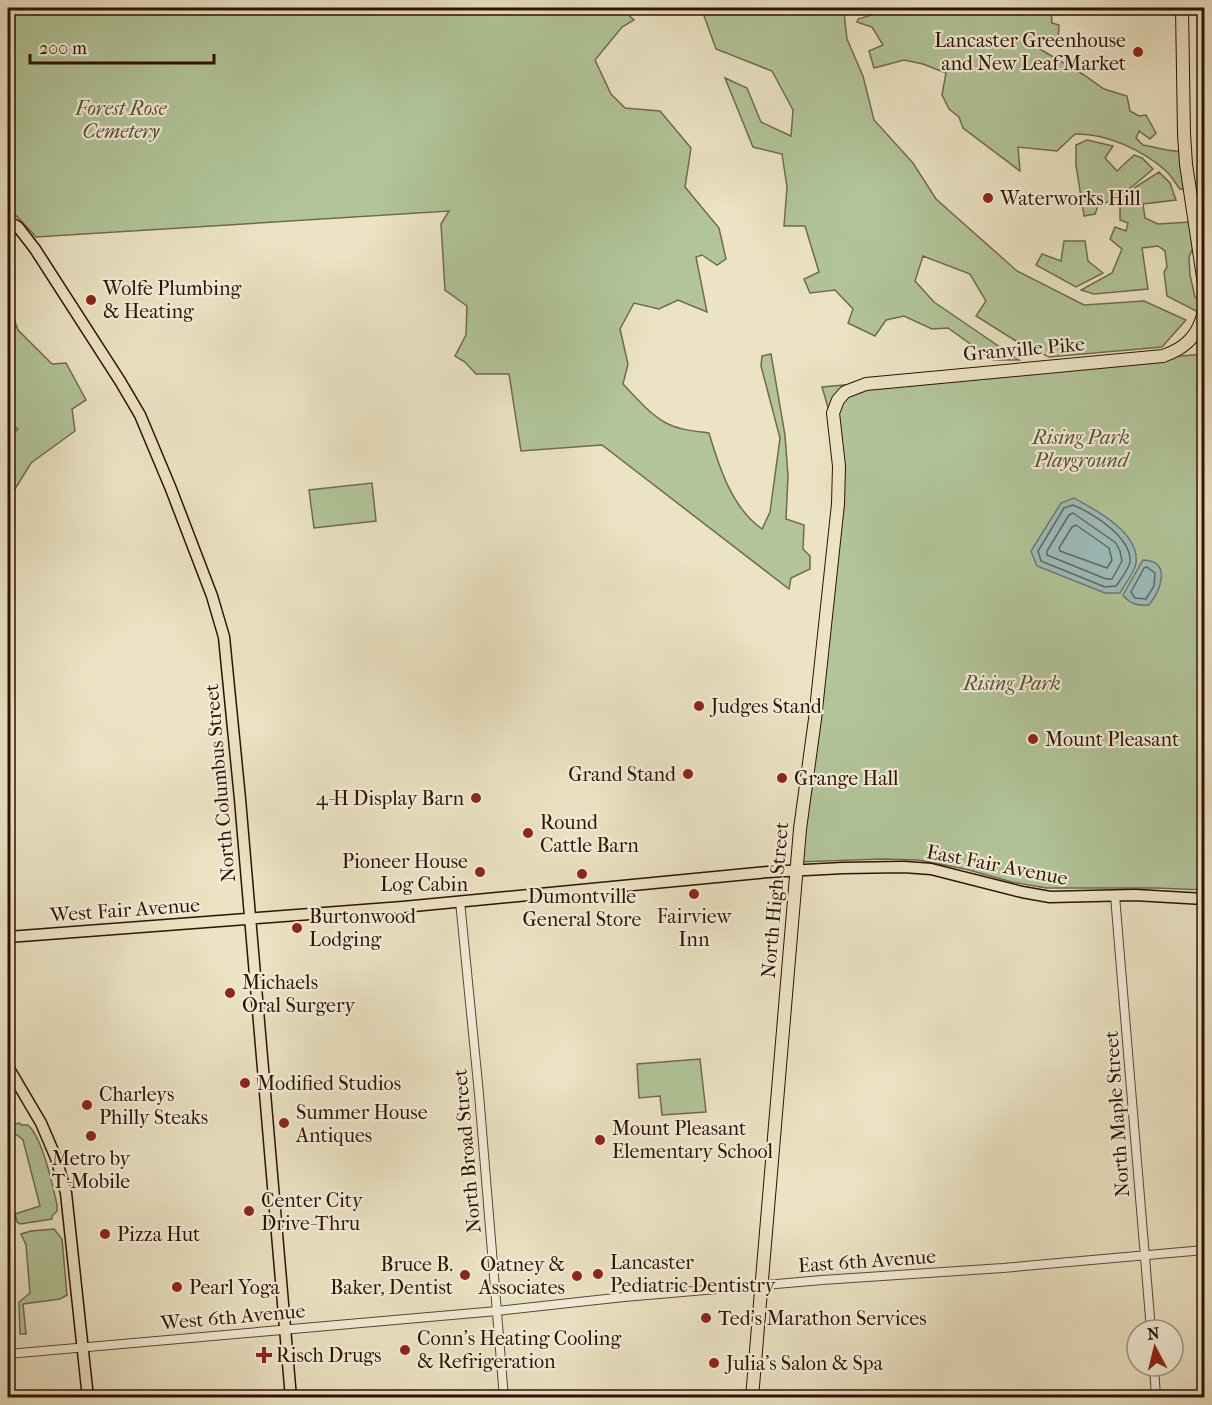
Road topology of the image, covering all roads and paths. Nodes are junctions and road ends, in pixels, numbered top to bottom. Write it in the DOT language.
graph roads {
  1 [pos="1182,8"];
  2 [pos="8,221"];
  3 [pos="1204,284"];
  4 [pos="1204,311"];
  5 [pos="834,408"];
  6 [pos="797,870"];
  7 [pos="1115,896"];
  8 [pos="1204,899"];
  9 [pos="460,901"];
  10 [pos="250,918"];
  11 [pos="8,937"];
  12 [pos="8,1067"];
  13 [pos="1204,1250"];
  14 [pos="1144,1255"];
  15 [pos="761,1287"];
  16 [pos="497,1311"];
  17 [pos="1150,1318"];
  18 [pos="285,1329"];
  19 [pos="83,1347"];
  20 [pos="8,1354"];
  21 [pos="1155,1378"];
  22 [pos="87,1398"];
  23 [pos="291,1398"];
  24 [pos="504,1398"];
  25 [pos="752,1398"];
  26 [pos="1156,1398"];
  1 -- 3 [label="highway"];
  2 -- 10 [label="main road, North Columbus Street"];
  4 -- 5 [label="highway, Granville Pike"];
  5 -- 6 [label="highway, North High Street"];
  6 -- 7 [label="main road, East Fair Avenue"];
  6 -- 9 [label="main road, East Fair Avenue"];
  6 -- 15 [label="highway, North High Street"];
  7 -- 8 [label="main road, East Fair Avenue"];
  7 -- 14 [label="street, North Maple Street"];
  9 -- 10 [label="main road, West Fair Avenue"];
  9 -- 16 [label="street, North Broad Street"];
  10 -- 11 [label="main road, West Fair Avenue"];
  10 -- 18 [label="main road, North Columbus Street"];
  12 -- 19 [label="main road"];
  13 -- 14 [label="street, East 6th Avenue"];
  14 -- 15 [label="street, East 6th Avenue"];
  14 -- 17 [label="street, North Maple Street"];
  15 -- 16 [label="street, East 6th Avenue"];
  15 -- 25 [label="highway, North High Street"];
  16 -- 18 [label="street, West 6th Avenue"];
  16 -- 24 [label="street, North Broad Street"];
  18 -- 19 [label="street, West 6th Avenue"];
  18 -- 23 [label="main road, North Columbus Street"];
  19 -- 20 [label="street, West 6th Avenue"];
  19 -- 22 [label="main road"];
  21 -- 26 [label="street"];
}
